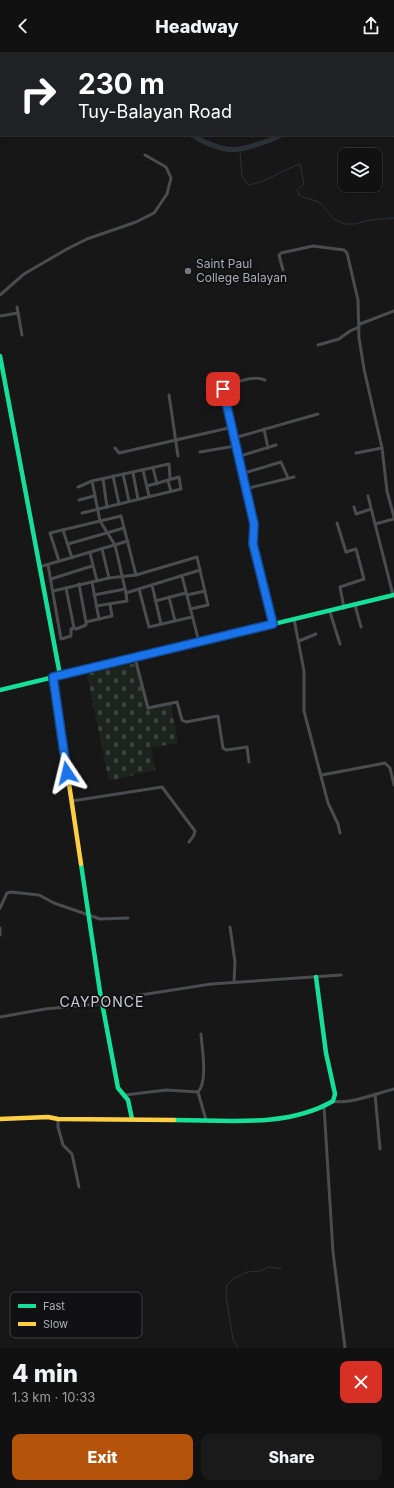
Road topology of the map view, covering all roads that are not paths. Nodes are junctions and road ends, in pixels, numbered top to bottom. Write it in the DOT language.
graph roads {
  1 [pos="145,155"];
  2 [pos="283,270"];
  3 [pos="0,295"];
  4 [pos="17,307"];
  5 [pos="394,311"];
  6 [pos="18,313"];
  7 [pos="0,316"];
  8 [pos="360,326"];
  9 [pos="22,335"];
  10 [pos="318,346"];
  11 [pos="0,356"];
  12 [pos="2,378"];
  13 [pos="266,380"];
  14 [pos="169,396"];
  15 [pos="318,414"];
  16 [pos="233,427"];
  17 [pos="264,429"];
  18 [pos="234,438"];
  19 [pos="175,440"];
  20 [pos="276,445"];
  21 [pos="235,446"];
  22 [pos="115,448"];
  23 [pos="268,448"];
  24 [pos="382,448"];
  25 [pos="200,452"];
  26 [pos="356,453"];
  27 [pos="178,456"];
  28 [pos="237,457"];
  29 [pos="153,468"];
  30 [pos="143,470"];
  31 [pos="133,473"];
  32 [pos="123,474"];
  33 [pos="241,474"];
  34 [pos="114,476"];
  35 [pos="294,477"];
  36 [pos="288,478"];
  37 [pos="103,479"];
  38 [pos="169,480"];
  39 [pos="92,481"];
  40 [pos="157,484"];
  41 [pos="147,486"];
  42 [pos="78,487"];
  43 [pos="245,489"];
  44 [pos="171,492"];
  45 [pos="94,496"];
  46 [pos="149,496"];
  47 [pos="368,496"];
  48 [pos="138,499"];
  49 [pos="79,500"];
  50 [pos="129,502"];
  51 [pos="119,504"];
  52 [pos="108,506"];
  53 [pos="354,507"];
  54 [pos="97,509"];
  55 [pos="371,509"];
  56 [pos="82,513"];
  57 [pos="394,518"];
  58 [pos="100,521"];
  59 [pos="337,523"];
  60 [pos="375,524"];
  61 [pos="124,528"];
  62 [pos="63,530"];
  63 [pos="107,532"];
  64 [pos="128,541"];
  65 [pos="68,544"];
  66 [pos="115,545"];
  67 [pos="102,549"];
  68 [pos="90,553"];
  69 [pos="72,558"];
  70 [pos="59,562"];
  71 [pos="48,565"];
  72 [pos="92,566"];
  73 [pos="40,567"];
  74 [pos="200,570"];
  75 [pos="136,575"];
  76 [pos="182,576"];
  77 [pos="109,578"];
  78 [pos="123,578"];
  79 [pos="51,579"];
  80 [pos="97,581"];
  81 [pos="92,582"];
  82 [pos="79,584"];
  83 [pos="152,585"];
  84 [pos="66,588"];
  85 [pos="139,589"];
  86 [pos="53,591"];
  87 [pos="126,591"];
  88 [pos="205,591"];
  89 [pos="186,594"];
  90 [pos="94,595"];
  91 [pos="394,595"];
  92 [pos="169,597"];
  93 [pos="155,601"];
  94 [pos="110,604"];
  95 [pos="355,605"];
  96 [pos="96,606"];
  97 [pos="344,608"];
  98 [pos="190,609"];
  99 [pos="330,612"];
  100 [pos="192,617"];
  101 [pos="99,619"];
  102 [pos="294,619"];
  103 [pos="175,621"];
  104 [pos="86,622"];
  105 [pos="161,624"];
  106 [pos="273,624"];
  107 [pos="361,627"];
  108 [pos="74,628"];
  109 [pos="316,634"];
  110 [pos="299,641"];
  111 [pos="199,643"];
  112 [pos="340,644"];
  113 [pos="135,658"];
  114 [pos="60,675"];
  115 [pos="53,677"];
  116 [pos="0,690"];
  117 [pos="249,762"];
  118 [pos="322,775"];
  119 [pos="394,785"];
  120 [pos="72,801"];
  121 [pos="340,833"];
  122 [pos="189,842"];
  123 [pos="0,908"];
  124 [pos="88,914"];
  125 [pos="128,918"];
  126 [pos="230,927"];
  127 [pos="0,928"];
  128 [pos="0,935"];
  129 [pos="341,975"];
  130 [pos="316,977"];
  131 [pos="234,982"];
  132 [pos="102,1001"];
  133 [pos="0,1017"];
  134 [pos="201,1034"];
  135 [pos="394,1089"];
  136 [pos="198,1092"];
  137 [pos="375,1094"];
  138 [pos="125,1095"];
  139 [pos="333,1100"];
  140 [pos="324,1106"];
  141 [pos="0,1119"];
  142 [pos="132,1119"];
  143 [pos="58,1120"];
  144 [pos="206,1120"];
  145 [pos="380,1149"];
  146 [pos="79,1187"];
  147 [pos="346,1348"];
  1 -- 3 [label="street"];
  2 -- 8 [label="street"];
  4 -- 6 [label="street"];
  5 -- 8 [label="street"];
  6 -- 7 [label="street"];
  6 -- 9 [label="street"];
  8 -- 10 [label="street"];
  8 -- 24 [label="street"];
  11 -- 12 [label="street"];
  12 -- 73 [label="street"];
  13 -- 16 [label="street"];
  14 -- 19 [label="street"];
  15 -- 17 [label="street"];
  16 -- 18 [label="street"];
  16 -- 19 [label="street"];
  17 -- 18 [label="street"];
  17 -- 23 [label="street"];
  18 -- 21 [label="street"];
  19 -- 22 [label="street"];
  19 -- 27 [label="street"];
  20 -- 23 [label="street"];
  21 -- 25 [label="street"];
  21 -- 28 [label="street"];
  23 -- 28 [label="street"];
  24 -- 26 [label="street"];
  24 -- 57 [label="street"];
  28 -- 33 [label="street"];
  29 -- 30 [label="street"];
  29 -- 38 [label="street"];
  29 -- 40 [label="street"];
  30 -- 31 [label="street"];
  30 -- 41 [label="street"];
  31 -- 32 [label="street"];
  31 -- 48 [label="street"];
  32 -- 34 [label="street"];
  32 -- 50 [label="street"];
  33 -- 36 [label="street"];
  33 -- 43 [label="street"];
  34 -- 37 [label="street"];
  34 -- 51 [label="street"];
  35 -- 36 [label="street"];
  36 -- 43 [label="street"];
  37 -- 39 [label="street"];
  37 -- 52 [label="street"];
  38 -- 40 [label="street"];
  38 -- 44 [label="street"];
  38 -- 44 [label="street"];
  39 -- 42 [label="street"];
  39 -- 45 [label="street"];
  40 -- 41 [label="street"];
  41 -- 46 [label="street"];
  43 -- 106 [label="street"];
  44 -- 46 [label="street"];
  45 -- 49 [label="street"];
  45 -- 54 [label="street"];
  46 -- 48 [label="street"];
  47 -- 55 [label="street"];
  48 -- 50 [label="street"];
  50 -- 51 [label="street"];
  51 -- 52 [label="street"];
  52 -- 54 [label="street"];
  53 -- 55 [label="street"];
  54 -- 56 [label="street"];
  54 -- 58 [label="street"];
  55 -- 60 [label="street"];
  57 -- 60 [label="street"];
  58 -- 61 [label="street"];
  58 -- 62 [label="street"];
  58 -- 63 [label="street"];
  59 -- 97 [label="street"];
  60 -- 91 [label="street"];
  61 -- 63 [label="street"];
  61 -- 64 [label="street"];
  62 -- 65 [label="street"];
  62 -- 70 [label="street"];
  63 -- 65 [label="street"];
  63 -- 66 [label="street"];
  64 -- 66 [label="street"];
  64 -- 75 [label="street"];
  65 -- 69 [label="street"];
  66 -- 67 [label="street"];
  66 -- 78 [label="street"];
  67 -- 68 [label="street"];
  67 -- 77 [label="street"];
  68 -- 69 [label="street"];
  68 -- 72 [label="street"];
  69 -- 70 [label="street"];
  70 -- 71 [label="street"];
  71 -- 73 [label="street"];
  71 -- 79 [label="street"];
  72 -- 79 [label="street"];
  72 -- 80 [label="street"];
  73 -- 114 [label="street"];
  74 -- 75 [label="street"];
  74 -- 76 [label="street"];
  74 -- 88 [label="street"];
  75 -- 78 [label="street"];
  76 -- 83 [label="street"];
  76 -- 89 [label="street"];
  77 -- 78 [label="street"];
  77 -- 80 [label="street"];
  78 -- 87 [label="street"];
  79 -- 86 [label="street"];
  80 -- 81 [label="street"];
  81 -- 82 [label="street"];
  81 -- 90 [label="street"];
  82 -- 84 [label="street"];
  82 -- 104 [label="street"];
  83 -- 85 [label="street"];
  83 -- 93 [label="street"];
  84 -- 86 [label="street"];
  84 -- 108 [label="street"];
  85 -- 87 [label="street"];
  85 -- 105 [label="street"];
  86 -- 108 [label="street"];
  87 -- 90 [label="street"];
  87 -- 94 [label="street"];
  88 -- 89 [label="street"];
  88 -- 98 [label="street"];
  89 -- 92 [label="street"];
  89 -- 98 [label="street"];
  90 -- 96 [label="street"];
  91 -- 95 [label="street"];
  92 -- 93 [label="street"];
  92 -- 103 [label="street"];
  93 -- 105 [label="street"];
  94 -- 96 [label="street"];
  94 -- 101 [label="street"];
  95 -- 97 [label="street"];
  95 -- 107 [label="street"];
  96 -- 101 [label="street"];
  97 -- 99 [label="street"];
  98 -- 100 [label="street"];
  99 -- 102 [label="street"];
  99 -- 112 [label="street"];
  100 -- 103 [label="street"];
  100 -- 111 [label="street"];
  101 -- 104 [label="street"];
  102 -- 106 [label="street"];
  102 -- 110 [label="street"];
  103 -- 105 [label="street"];
  104 -- 108 [label="street"];
  106 -- 111 [label="street"];
  109 -- 110 [label="street"];
  110 -- 118 [label="street"];
  111 -- 113 [label="street"];
  113 -- 114 [label="street"];
  113 -- 117 [label="street"];
  114 -- 115 [label="street"];
  115 -- 116 [label="street"];
  115 -- 120 [label="street"];
  118 -- 119 [label="street"];
  118 -- 121 [label="street"];
  120 -- 122 [label="street"];
  120 -- 124 [label="street"];
  123 -- 124 [label="street"];
  124 -- 125 [label="street"];
  124 -- 132 [label="street"];
  126 -- 131 [label="street"];
  127 -- 128 [label="street"];
  129 -- 130 [label="street"];
  130 -- 131 [label="street"];
  130 -- 139 [label="street"];
  131 -- 132 [label="street"];
  132 -- 133 [label="street"];
  132 -- 138 [label="street"];
  134 -- 136 [label="street"];
  135 -- 137 [label="street"];
  136 -- 138 [label="street"];
  136 -- 144 [label="street"];
  137 -- 139 [label="street"];
  137 -- 145 [label="street"];
  138 -- 142 [label="street"];
  139 -- 140 [label="street"];
  140 -- 144 [label="street"];
  140 -- 147 [label="street"];
  141 -- 143 [label="street"];
  142 -- 143 [label="street"];
  142 -- 144 [label="street"];
  143 -- 146 [label="street"];
}
